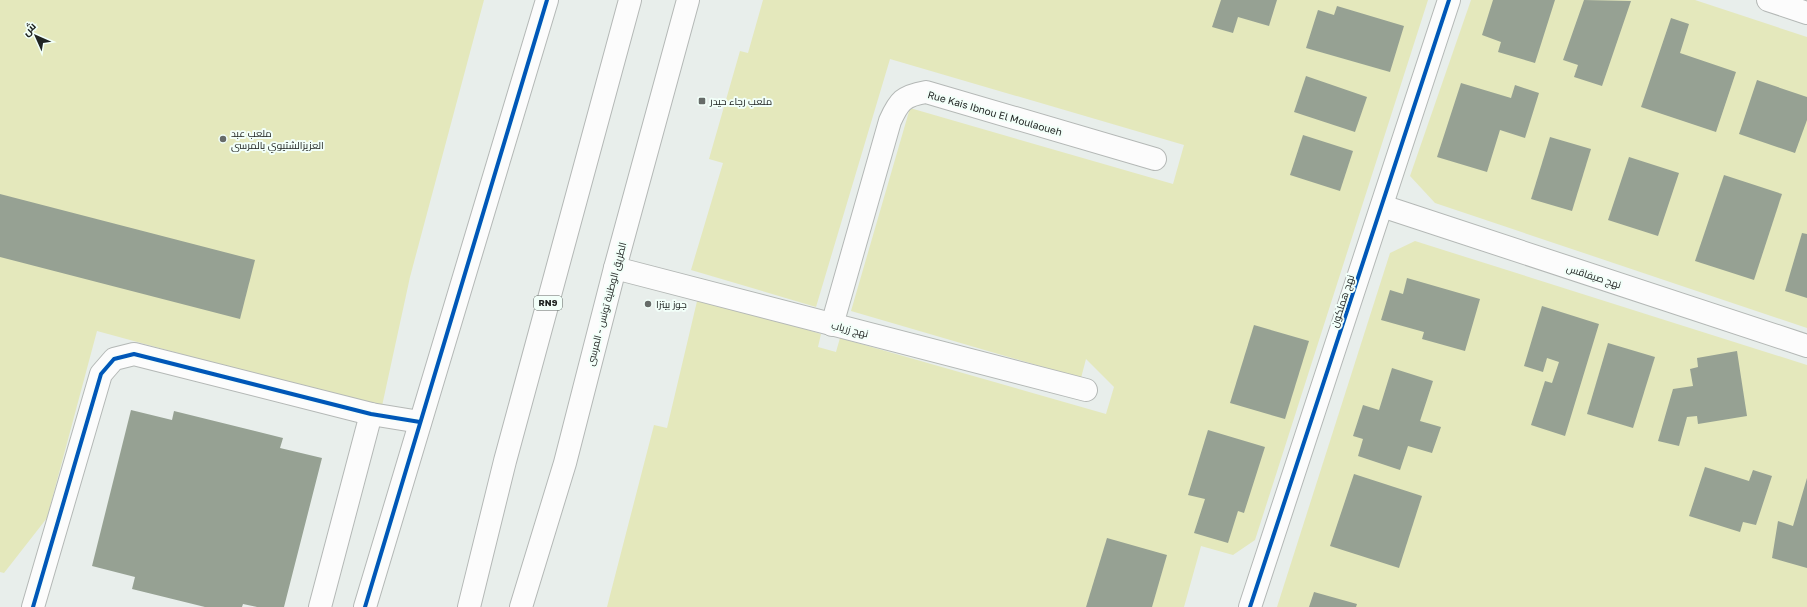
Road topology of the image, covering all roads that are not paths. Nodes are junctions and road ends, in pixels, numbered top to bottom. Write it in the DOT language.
graph roads {
  1 [pos="547,0"];
  2 [pos="630,0"];
  3 [pos="688,0"];
  4 [pos="1449,0"];
  5 [pos="1768,0"];
  6 [pos="1807,13"];
  7 [pos="1155,158"];
  8 [pos="1382,206"];
  9 [pos="615,268"];
  10 [pos="832,325"];
  11 [pos="1807,346"];
  12 [pos="1086,390"];
  13 [pos="371,414"];
  14 [pos="420,422"];
  15 [pos="33,607"];
  16 [pos="320,607"];
  17 [pos="365,607"];
  18 [pos="469,607"];
  19 [pos="521,607"];
  20 [pos="1250,607"];
  1 -- 14 [label="main road"];
  2 -- 18 [label="main road, RN9"];
  3 -- 9 [label="main road, الطريق الوطنية تونس - المرسى"];
  4 -- 8 [label="main road, نهج هملكون"];
  5 -- 6 [label="main road"];
  7 -- 10 [label="main road, Rue Kais Ibnou El Moulaoueh"];
  8 -- 11 [label="main road, نهج صيفاقس"];
  8 -- 20 [label="main road, نهج هملكون"];
  9 -- 10 [label="main road, نهج زرياب"];
  9 -- 19 [label="main road, الطريق الوطنية تونس - المرسى"];
  10 -- 12 [label="main road, نهج زرياب"];
  13 -- 14 [label="main road"];
  13 -- 15 [label="main road"];
  13 -- 16 [label="main road"];
  14 -- 17 [label="main road"];
}
